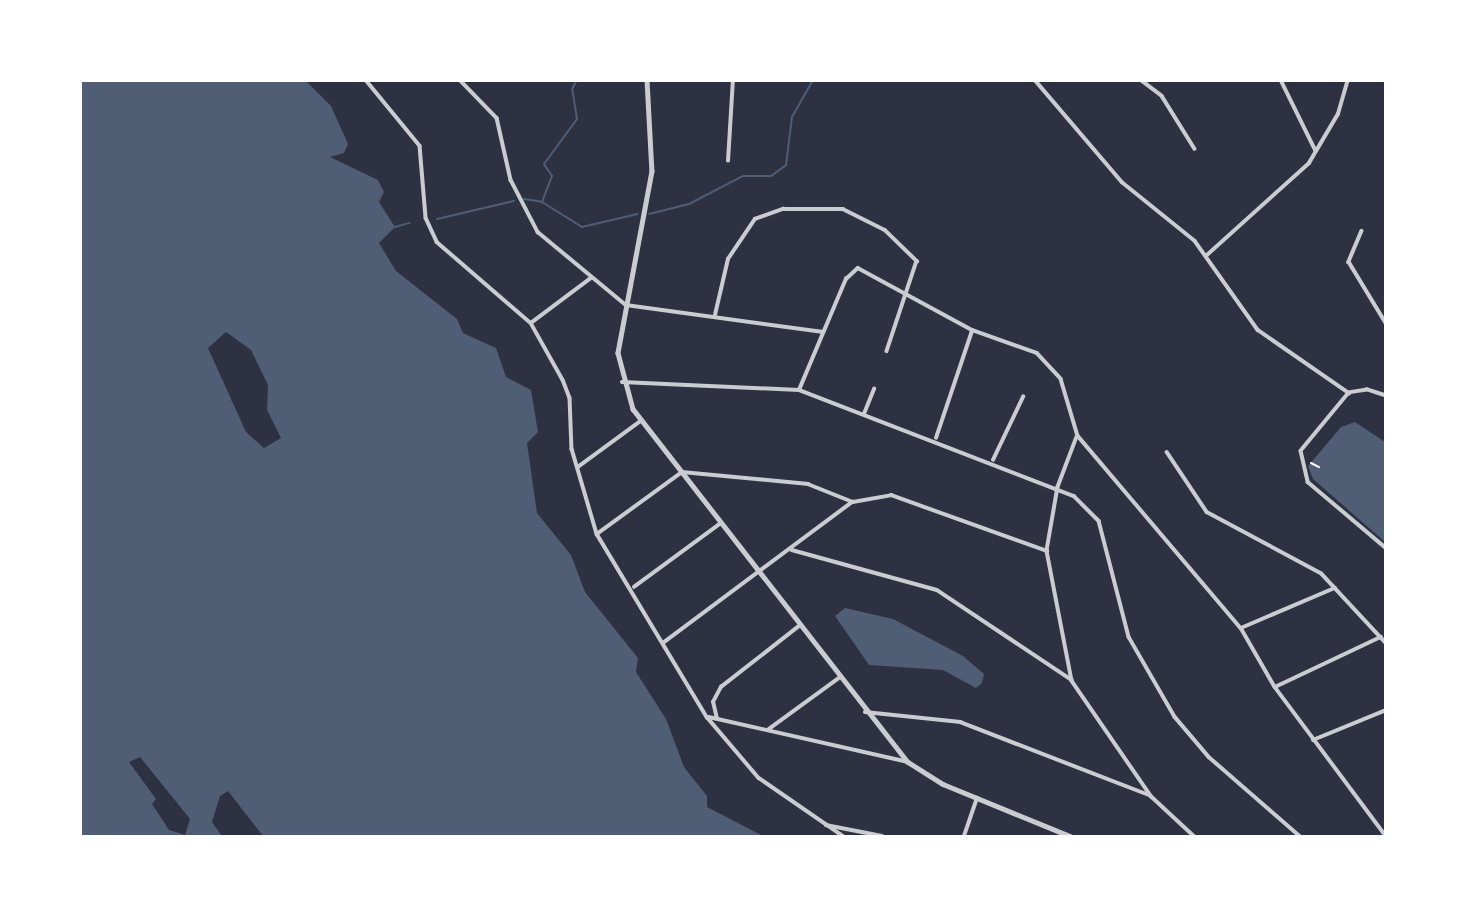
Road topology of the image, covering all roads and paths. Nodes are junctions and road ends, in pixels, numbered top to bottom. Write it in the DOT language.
graph roads {
  1 [pos="366,80"];
  2 [pos="460,80"];
  3 [pos="647,80"];
  4 [pos="733,80"];
  5 [pos="1035,80"];
  6 [pos="1141,80"];
  7 [pos="1281,80"];
  8 [pos="1348,80"];
  9 [pos="1195,149"];
  10 [pos="1316,151"];
  11 [pos="728,160"];
  12 [pos="1362,232"];
  13 [pos="1207,255"];
  14 [pos="591,278"];
  15 [pos="909,298"];
  16 [pos="626,305"];
  17 [pos="715,315"];
  18 [pos="531,323"];
  19 [pos="1385,323"];
  20 [pos="972,330"];
  21 [pos="823,332"];
  22 [pos="887,351"];
  23 [pos="622,382"];
  24 [pos="874,389"];
  25 [pos="799,390"];
  26 [pos="1349,393"];
  27 [pos="1023,397"];
  28 [pos="1385,397"];
  29 [pos="864,414"];
  30 [pos="642,419"];
  31 [pos="1078,436"];
  32 [pos="936,438"];
  33 [pos="1167,452"];
  34 [pos="993,460"];
  35 [pos="1311,463"];
  36 [pos="578,467"];
  37 [pos="1319,467"];
  38 [pos="682,472"];
  39 [pos="1058,487"];
  40 [pos="853,502"];
  41 [pos="721,523"];
  42 [pos="597,534"];
  43 [pos="1385,548"];
  44 [pos="792,550"];
  45 [pos="1047,551"];
  46 [pos="760,575"];
  47 [pos="634,587"];
  48 [pos="1335,588"];
  49 [pos="799,626"];
  50 [pos="1241,628"];
  51 [pos="1381,637"];
  52 [pos="663,643"];
  53 [pos="1385,643"];
  54 [pos="839,678"];
  55 [pos="1072,681"];
  56 [pos="1275,687"];
  57 [pos="1385,710"];
  58 [pos="865,712"];
  59 [pos="707,717"];
  60 [pos="717,719"];
  61 [pos="769,729"];
  62 [pos="1313,740"];
  63 [pos="908,762"];
  64 [pos="1151,796"];
  65 [pos="977,797"];
  66 [pos="820,824"];
  67 [pos="843,836"];
  68 [pos="882,836"];
  69 [pos="964,836"];
  70 [pos="1070,836"];
  71 [pos="1194,836"];
  72 [pos="1300,836"];
  73 [pos="1385,836"];
  1 -- 18 [label="street"];
  2 -- 14 [label="street"];
  3 -- 16 [label="street"];
  4 -- 11 [label="street"];
  5 -- 13 [label="street"];
  6 -- 9 [label="street"];
  7 -- 10 [label="street"];
  8 -- 10 [label="street"];
  10 -- 13 [label="street"];
  12 -- 19 [label="street"];
  13 -- 26 [label="street"];
  14 -- 16 [label="street"];
  14 -- 18 [label="street"];
  15 -- 17 [label="street"];
  15 -- 20 [label="street"];
  15 -- 21 [label="street"];
  15 -- 22 [label="street"];
  16 -- 17 [label="street"];
  16 -- 23 [label="street"];
  17 -- 21 [label="street"];
  18 -- 36 [label="street"];
  20 -- 31 [label="street"];
  20 -- 32 [label="street"];
  21 -- 25 [label="street"];
  23 -- 25 [label="street"];
  23 -- 30 [label="street"];
  24 -- 29 [label="street"];
  25 -- 29 [label="street"];
  26 -- 28 [label="street"];
  26 -- 43 [label="street"];
  27 -- 34 [label="street"];
  29 -- 32 [label="street"];
  30 -- 36 [label="street"];
  30 -- 38 [label="street"];
  31 -- 39 [label="street"];
  31 -- 50 [label="street"];
  32 -- 34 [label="street"];
  33 -- 48 [label="street"];
  34 -- 39 [label="street"];
  35 -- 37 [label="path"];
  36 -- 42 [label="street"];
  38 -- 40 [label="street"];
  38 -- 41 [label="street"];
  38 -- 42 [label="street"];
  39 -- 45 [label="street"];
  39 -- 72 [label="street"];
  40 -- 44 [label="street"];
  40 -- 45 [label="street"];
  41 -- 46 [label="street"];
  41 -- 47 [label="street"];
  42 -- 47 [label="street"];
  44 -- 46 [label="street"];
  44 -- 55 [label="street"];
  45 -- 55 [label="street"];
  46 -- 49 [label="street"];
  46 -- 52 [label="street"];
  47 -- 52 [label="street"];
  48 -- 50 [label="street"];
  48 -- 51 [label="street"];
  49 -- 54 [label="street"];
  49 -- 60 [label="street"];
  50 -- 56 [label="street"];
  51 -- 53 [label="street"];
  51 -- 56 [label="street"];
  52 -- 59 [label="street"];
  54 -- 58 [label="street"];
  54 -- 61 [label="street"];
  55 -- 64 [label="street"];
  56 -- 62 [label="street"];
  57 -- 62 [label="street"];
  58 -- 63 [label="street"];
  58 -- 64 [label="street"];
  59 -- 60 [label="street"];
  59 -- 66 [label="street"];
  60 -- 61 [label="street"];
  61 -- 63 [label="street"];
  62 -- 73 [label="street"];
  63 -- 65 [label="street"];
  64 -- 71 [label="street"];
  65 -- 69 [label="street"];
  65 -- 70 [label="street"];
  66 -- 67 [label="street"];
  66 -- 68 [label="street"];
}
